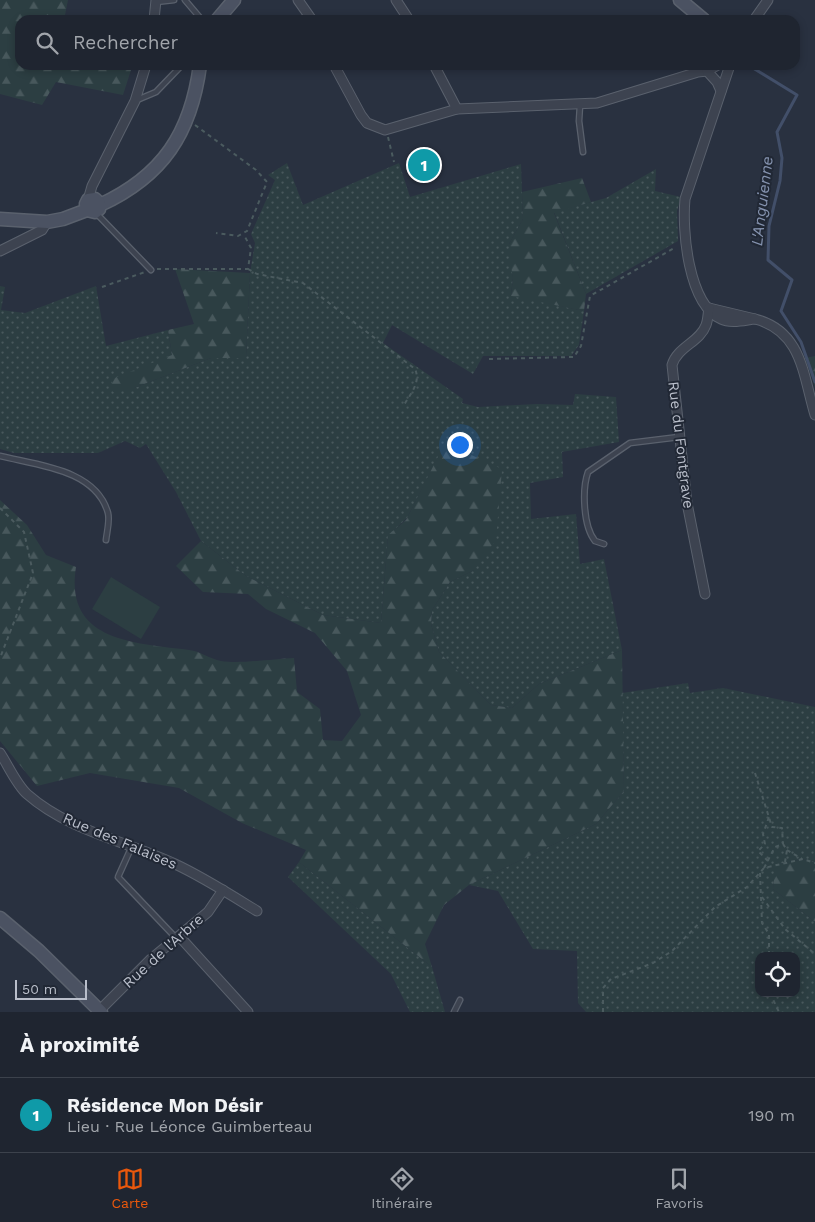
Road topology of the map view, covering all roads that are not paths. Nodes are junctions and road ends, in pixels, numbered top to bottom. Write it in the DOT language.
graph roads {
  1 [pos="174,0"];
  2 [pos="185,0"];
  3 [pos="234,0"];
  4 [pos="298,0"];
  5 [pos="396,0"];
  6 [pos="768,0"];
  7 [pos="156,1"];
  8 [pos="681,1"];
  9 [pos="155,15"];
  10 [pos="198,15"];
  11 [pos="221,15"];
  12 [pos="308,15"];
  13 [pos="406,15"];
  14 [pos="698,15"];
  15 [pos="758,15"];
  16 [pos="144,70"];
  17 [pos="177,70"];
  18 [pos="199,70"];
  19 [pos="337,70"];
  20 [pos="437,70"];
  21 [pos="701,70"];
  22 [pos="706,70"];
  23 [pos="728,70"];
  24 [pos="721,91"];
  25 [pos="135,101"];
  26 [pos="580,105"];
  27 [pos="457,109"];
  28 [pos="583,152"];
  29 [pos="93,207"];
  30 [pos="0,219"];
  31 [pos="47,222"];
  32 [pos="0,250"];
  33 [pos="150,270"];
  34 [pos="709,308"];
  35 [pos="815,415"];
  36 [pos="679,437"];
  37 [pos="0,456"];
  38 [pos="106,540"];
  39 [pos="604,544"];
  40 [pos="705,594"];
  41 [pos="0,753"];
  42 [pos="132,846"];
  43 [pos="223,890"];
  44 [pos="257,911"];
  45 [pos="0,918"];
  46 [pos="177,937"];
  47 [pos="460,1000"];
  48 [pos="100,1011"];
  49 [pos="248,1012"];
  50 [pos="454,1012"];
  1 -- 7 [label="lane"];
  2 -- 10 [label="lane"];
  3 -- 11 [label="main road"];
  4 -- 12 [label="street"];
  5 -- 13 [label="street"];
  6 -- 15 [label="street"];
  7 -- 9 [label="street"];
  8 -- 14 [label="main road"];
  16 -- 25 [label="street"];
  17 -- 25 [label="lane"];
  18 -- 29 [label="main road"];
  19 -- 27 [label="street"];
  20 -- 27 [label="street"];
  21 -- 26 [label="street"];
  22 -- 24 [label="street"];
  23 -- 24 [label="street"];
  24 -- 34 [label="street"];
  25 -- 29 [label="street"];
  26 -- 27 [label="street"];
  26 -- 28 [label="lane"];
  29 -- 31 [label="main road"];
  29 -- 33 [label="lane"];
  30 -- 31 [label="main road"];
  31 -- 32 [label="street"];
  34 -- 35 [label="street"];
  34 -- 36 [label="street, Rue du Fontgrave"];
  36 -- 39 [label="lane"];
  36 -- 40 [label="street, Rue du Fontgrave"];
  37 -- 38 [label="lane"];
  41 -- 42 [label="street, Rue des Falaises"];
  42 -- 43 [label="street, Rue des Falaises"];
  42 -- 46 [label="lane"];
  43 -- 44 [label="street, Rue des Falaises"];
  43 -- 46 [label="street, Rue de l'Arbre"];
  45 -- 48 [label="main road"];
  46 -- 48 [label="street, Rue de l'Arbre"];
  46 -- 49 [label="street"];
  47 -- 50 [label="lane"];
}
